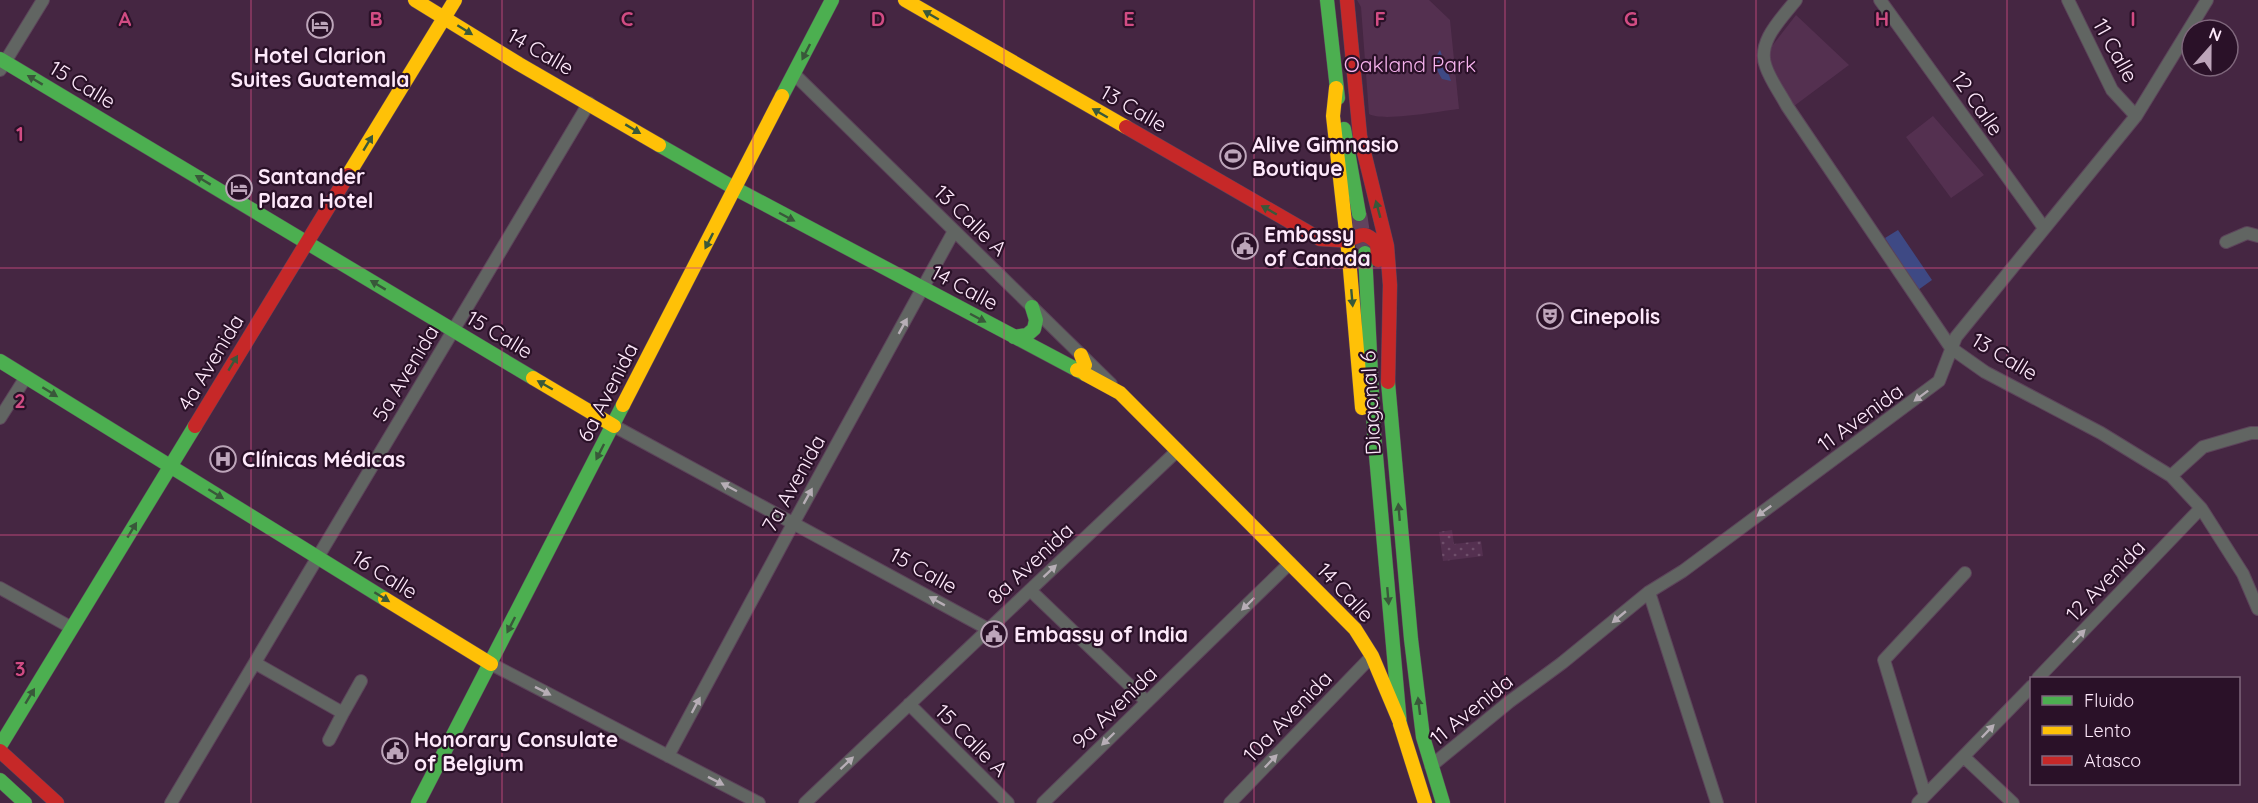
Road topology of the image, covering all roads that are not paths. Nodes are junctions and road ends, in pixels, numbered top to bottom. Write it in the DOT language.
graph roads {
  1 [pos="43,0"];
  2 [pos="415,0"];
  3 [pos="455,0"];
  4 [pos="832,0"];
  5 [pos="905,0"];
  6 [pos="1327,0"];
  7 [pos="1347,0"];
  8 [pos="1352,0"];
  9 [pos="1796,0"];
  10 [pos="1880,0"];
  11 [pos="2068,0"];
  12 [pos="2207,0"];
  13 [pos="444,17"];
  14 [pos="2,64"];
  15 [pos="794,74"];
  16 [pos="1336,87"];
  17 [pos="589,103"];
  18 [pos="2136,116"];
  19 [pos="1359,125"];
  20 [pos="736,189"];
  21 [pos="1359,214"];
  22 [pos="1343,221"];
  23 [pos="2044,228"];
  24 [pos="954,231"];
  25 [pos="2258,236"];
  26 [pos="1320,239"];
  27 [pos="1346,240"];
  28 [pos="2226,242"];
  29 [pos="307,243"];
  30 [pos="1365,253"];
  31 [pos="924,289"];
  32 [pos="1032,307"];
  33 [pos="453,331"];
  34 [pos="1014,337"];
  35 [pos="1951,348"];
  36 [pos="1081,355"];
  37 [pos="1387,355"];
  38 [pos="0,361"];
  39 [pos="1077,370"];
  40 [pos="26,377"];
  41 [pos="1120,393"];
  42 [pos="0,418"];
  43 [pos="614,426"];
  44 [pos="1374,433"];
  45 [pos="2258,433"];
  46 [pos="1178,450"];
  47 [pos="170,466"];
  48 [pos="2171,476"];
  49 [pos="2201,508"];
  50 [pos="794,522"];
  51 [pos="318,557"];
  52 [pos="1290,563"];
  53 [pos="1965,573"];
  54 [pos="0,588"];
  55 [pos="1029,590"];
  56 [pos="1649,592"];
  57 [pos="2258,609"];
  58 [pos="72,628"];
  59 [pos="988,629"];
  60 [pos="1372,656"];
  61 [pos="255,663"];
  62 [pos="491,664"];
  63 [pos="2039,677"];
  64 [pos="361,681"];
  65 [pos="2030,687"];
  66 [pos="1147,702"];
  67 [pos="909,704"];
  68 [pos="343,713"];
  69 [pos="1399,720"];
  70 [pos="329,740"];
  71 [pos="0,746"];
  72 [pos="0,752"];
  73 [pos="669,756"];
  74 [pos="1964,757"];
  75 [pos="1431,766"];
  76 [pos="0,780"];
  77 [pos="1922,799"];
  78 [pos="25,803"];
  79 [pos="57,803"];
  80 [pos="171,803"];
  81 [pos="418,803"];
  82 [pos="759,803"];
  83 [pos="805,803"];
  84 [pos="1008,803"];
  85 [pos="1042,803"];
  86 [pos="1230,803"];
  87 [pos="1425,803"];
  88 [pos="1443,803"];
  89 [pos="1718,803"];
  90 [pos="2013,803"];
  1 -- 14 [label="street"];
  2 -- 13 [label="main road, 14 Calle"];
  3 -- 13 [label="main road, 4a Avenida"];
  4 -- 15 [label="main road, 6a Avenida, one-way"];
  26 -- 5 [label="main road, 13 Calle, one-way"];
  6 -- 16 [label="main road"];
  7 -- 19 [label="main road, Diagonal 6"];
  8 -- 19 [label="main road"];
  9 -- 35 [label="street, 13 Calle"];
  10 -- 23 [label="street, 12 Calle"];
  11 -- 18 [label="street, 11 Calle"];
  12 -- 18 [label="street, 11 Avenida"];
  13 -- 17 [label="main road, 14 Calle, one-way"];
  29 -- 13 [label="main road, 4a Avenida, one-way"];
  29 -- 14 [label="main road, 15 Calle, one-way"];
  15 -- 20 [label="main road, 6a Avenida"];
  15 -- 24 [label="street, 13 Calle A"];
  16 -- 21 [label="main road"];
  16 -- 22 [label="main road, Diagonal 6"];
  17 -- 20 [label="main road, 14 Calle, one-way"];
  17 -- 33 [label="street, 5a Avenida"];
  18 -- 23 [label="street, 11 Avenida"];
  37 -- 19 [label="main road, Diagonal 6, one-way"];
  20 -- 31 [label="main road, 14 Calle, one-way"];
  20 -- 43 [label="main road, 6a Avenida, one-way"];
  22 -- 26 [label="main road"];
  22 -- 27 [label="main road, Diagonal 6"];
  23 -- 35 [label="street, 11 Avenida"];
  24 -- 31 [label="street, 7a Avenida"];
  24 -- 32 [label="street, 13 Calle A"];
  25 -- 28 [label="street"];
  26 -- 27 [label="main road, 13 Calle"];
  27 -- 37 [label="main road, 13 Calle"];
  27 -- 44 [label="main road, Diagonal 6, one-way"];
  33 -- 29 [label="main road, 15 Calle, one-way"];
  47 -- 29 [label="main road, 4a Avenida, one-way"];
  30 -- 44 [label="main road, Diagonal 6"];
  31 -- 34 [label="main road, 14 Calle, one-way"];
  50 -- 31 [label="street, 7a Avenida, one-way"];
  32 -- 34 [label="main road"];
  32 -- 36 [label="street, 13 Calle A"];
  43 -- 33 [label="main road, 15 Calle, one-way"];
  33 -- 51 [label="street, 5a Avenida"];
  34 -- 39 [label="main road, 14 Calle"];
  35 -- 48 [label="street, 13 Calle"];
  35 -- 56 [label="street, 11 Avenida, one-way"];
  36 -- 39 [label="main road"];
  36 -- 41 [label="street, 13 Calle A"];
  75 -- 37 [label="main road, Diagonal 6, one-way"];
  38 -- 40 [label="main road, 16 Calle"];
  39 -- 41 [label="main road, 14 Calle"];
  40 -- 42 [label="street"];
  40 -- 47 [label="main road, 16 Calle, one-way"];
  41 -- 46 [label="main road, 14 Calle"];
  50 -- 43 [label="street, 15 Calle, one-way"];
  43 -- 62 [label="main road, 6a Avenida, one-way"];
  44 -- 69 [label="main road, Diagonal 6, one-way"];
  45 -- 48 [label="street"];
  46 -- 52 [label="main road, 14 Calle"];
  55 -- 46 [label="street, 8a Avenida, one-way"];
  47 -- 51 [label="main road, 16 Calle, one-way"];
  58 -- 47 [label="main road, 4a Avenida, one-way"];
  48 -- 49 [label="street, 13 Calle"];
  49 -- 57 [label="street, 13 Calle"];
  63 -- 49 [label="street, 12 Avenida, one-way"];
  59 -- 50 [label="street, 15 Calle, one-way"];
  73 -- 50 [label="street, 7a Avenida, one-way"];
  51 -- 61 [label="street, 5a Avenida"];
  51 -- 62 [label="main road, 16 Calle, one-way"];
  52 -- 60 [label="main road, 14 Calle"];
  52 -- 66 [label="street, 9a Avenida, one-way"];
  53 -- 77 [label="street"];
  54 -- 58 [label="street"];
  55 -- 59 [label="street, 8a Avenida"];
  55 -- 66 [label="street"];
  56 -- 75 [label="street, 11 Avenida, one-way"];
  56 -- 89 [label="street"];
  71 -- 58 [label="main road, 4a Avenida, one-way"];
  59 -- 67 [label="street, 8a Avenida"];
  60 -- 69 [label="main road, 14 Calle"];
  86 -- 60 [label="street, 10a Avenida, one-way"];
  61 -- 68 [label="street"];
  61 -- 80 [label="street, 5a Avenida"];
  62 -- 73 [label="street, 16 Calle, one-way"];
  62 -- 81 [label="main road, 6a Avenida"];
  64 -- 68 [label="street"];
  74 -- 65 [label="street, one-way"];
  66 -- 85 [label="street, 9a Avenida, one-way"];
  83 -- 67 [label="street, 8a Avenida, one-way"];
  67 -- 84 [label="street, 15 Calle A"];
  68 -- 70 [label="street"];
  69 -- 87 [label="main road, Diagonal 6"];
  72 -- 79 [label="main road"];
  73 -- 82 [label="street, 16 Calle, one-way"];
  74 -- 77 [label="street"];
  74 -- 90 [label="street"];
  75 -- 88 [label="main road, Diagonal 6"];
  76 -- 78 [label="main road"];
}
